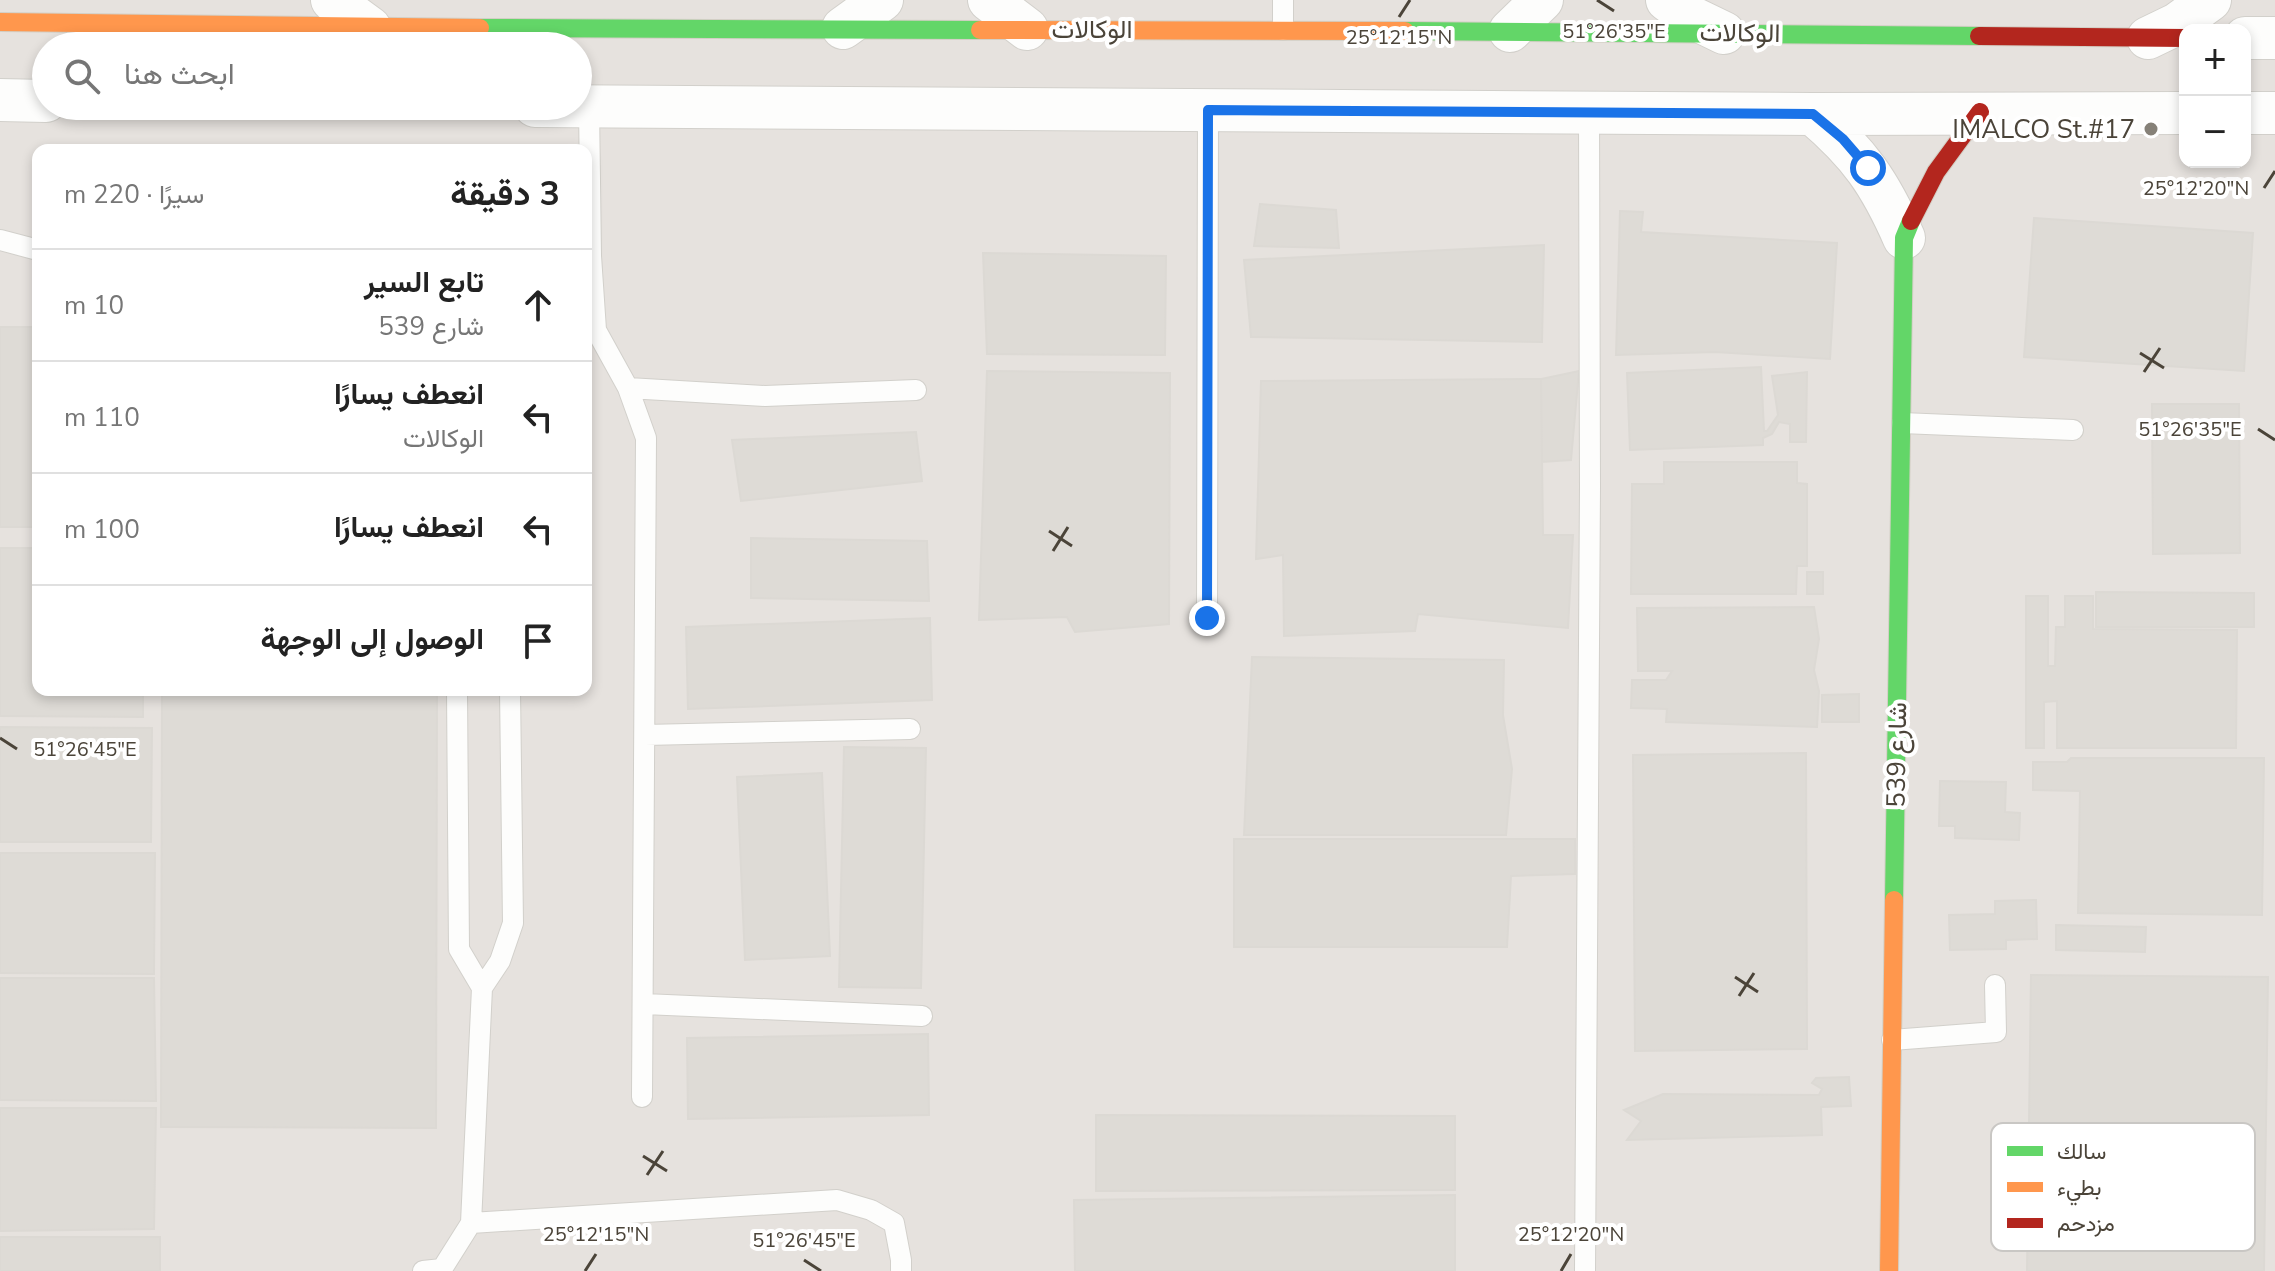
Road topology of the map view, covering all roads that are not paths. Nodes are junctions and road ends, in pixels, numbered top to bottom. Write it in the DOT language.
graph roads {
  1 [pos="172,0"];
  2 [pos="332,0"];
  3 [pos="882,0"];
  4 [pos="989,0"];
  5 [pos="1283,0"];
  6 [pos="1542,0"];
  7 [pos="1667,0"];
  8 [pos="2210,0"];
  9 [pos="0,22"];
  10 [pos="135,23"];
  11 [pos="370,28"];
  12 [pos="843,28"];
  13 [pos="1027,29"];
  14 [pos="1283,30"];
  15 [pos="1510,31"];
  16 [pos="1724,33"];
  17 [pos="2166,38"];
  18 [pos="2251,38"];
  19 [pos="2275,38"];
  20 [pos="0,100"];
  21 [pos="32,101"];
  22 [pos="592,107"];
  23 [pos="1208,110"];
  24 [pos="1589,111"];
  25 [pos="1980,112"];
  26 [pos="2179,113"];
  27 [pos="2251,113"];
  28 [pos="2275,113"];
  29 [pos="1813,114"];
  30 [pos="589,120"];
  31 [pos="589,144"];
  32 [pos="1904,238"];
  33 [pos="0,240"];
  34 [pos="32,248"];
  35 [pos="592,288"];
  36 [pos="628,388"];
  37 [pos="916,390"];
  38 [pos="1902,423"];
  39 [pos="2073,430"];
  40 [pos="1207,618"];
  41 [pos="457,696"];
  42 [pos="510,696"];
  43 [pos="910,729"];
  44 [pos="645,735"];
  45 [pos="1995,985"];
  46 [pos="482,988"];
  47 [pos="644,1004"];
  48 [pos="922,1016"];
  49 [pos="1892,1040"];
  50 [pos="642,1097"];
  51 [pos="471,1223"];
  52 [pos="423,1271"];
  53 [pos="901,1271"];
  54 [pos="1585,1271"];
  55 [pos="1889,1271"];
  1 -- 10 [label="street"];
  2 -- 11 [label="street"];
  3 -- 12 [label="street"];
  4 -- 13 [label="street"];
  5 -- 14 [label="lane"];
  6 -- 15 [label="street"];
  7 -- 16 [label="street"];
  8 -- 17 [label="street"];
  9 -- 10 [label="street, الوكالات"];
  10 -- 11 [label="street, الوكالات"];
  11 -- 12 [label="street, الوكالات"];
  12 -- 13 [label="street, الوكالات"];
  13 -- 14 [label="street, الوكالات"];
  14 -- 15 [label="street, الوكالات"];
  15 -- 16 [label="street, الوكالات"];
  16 -- 17 [label="street, الوكالات"];
  18 -- 19 [label="street"];
  20 -- 21 [label="street"];
  22 -- 23 [label="street"];
  23 -- 24 [label="street"];
  23 -- 40 [label="lane"];
  24 -- 29 [label="street"];
  24 -- 54 [label="lane"];
  25 -- 26 [label="street"];
  25 -- 29 [label="street"];
  25 -- 32 [label="street, شارع 539"];
  27 -- 28 [label="street"];
  29 -- 32 [label="street, شارع 539"];
  30 -- 31 [label="lane"];
  32 -- 38 [label="street, شارع 539"];
  33 -- 34 [label="lane"];
  35 -- 36 [label="lane"];
  36 -- 37 [label="lane"];
  36 -- 44 [label="lane"];
  38 -- 39 [label="lane"];
  38 -- 49 [label="street, شارع 539"];
  41 -- 46 [label="lane"];
  42 -- 46 [label="lane"];
  43 -- 44 [label="lane"];
  44 -- 47 [label="lane"];
  45 -- 49 [label="lane"];
  46 -- 51 [label="lane"];
  47 -- 48 [label="lane"];
  47 -- 50 [label="lane"];
  49 -- 55 [label="street, شارع 539"];
  51 -- 52 [label="lane"];
  51 -- 53 [label="lane"];
}
